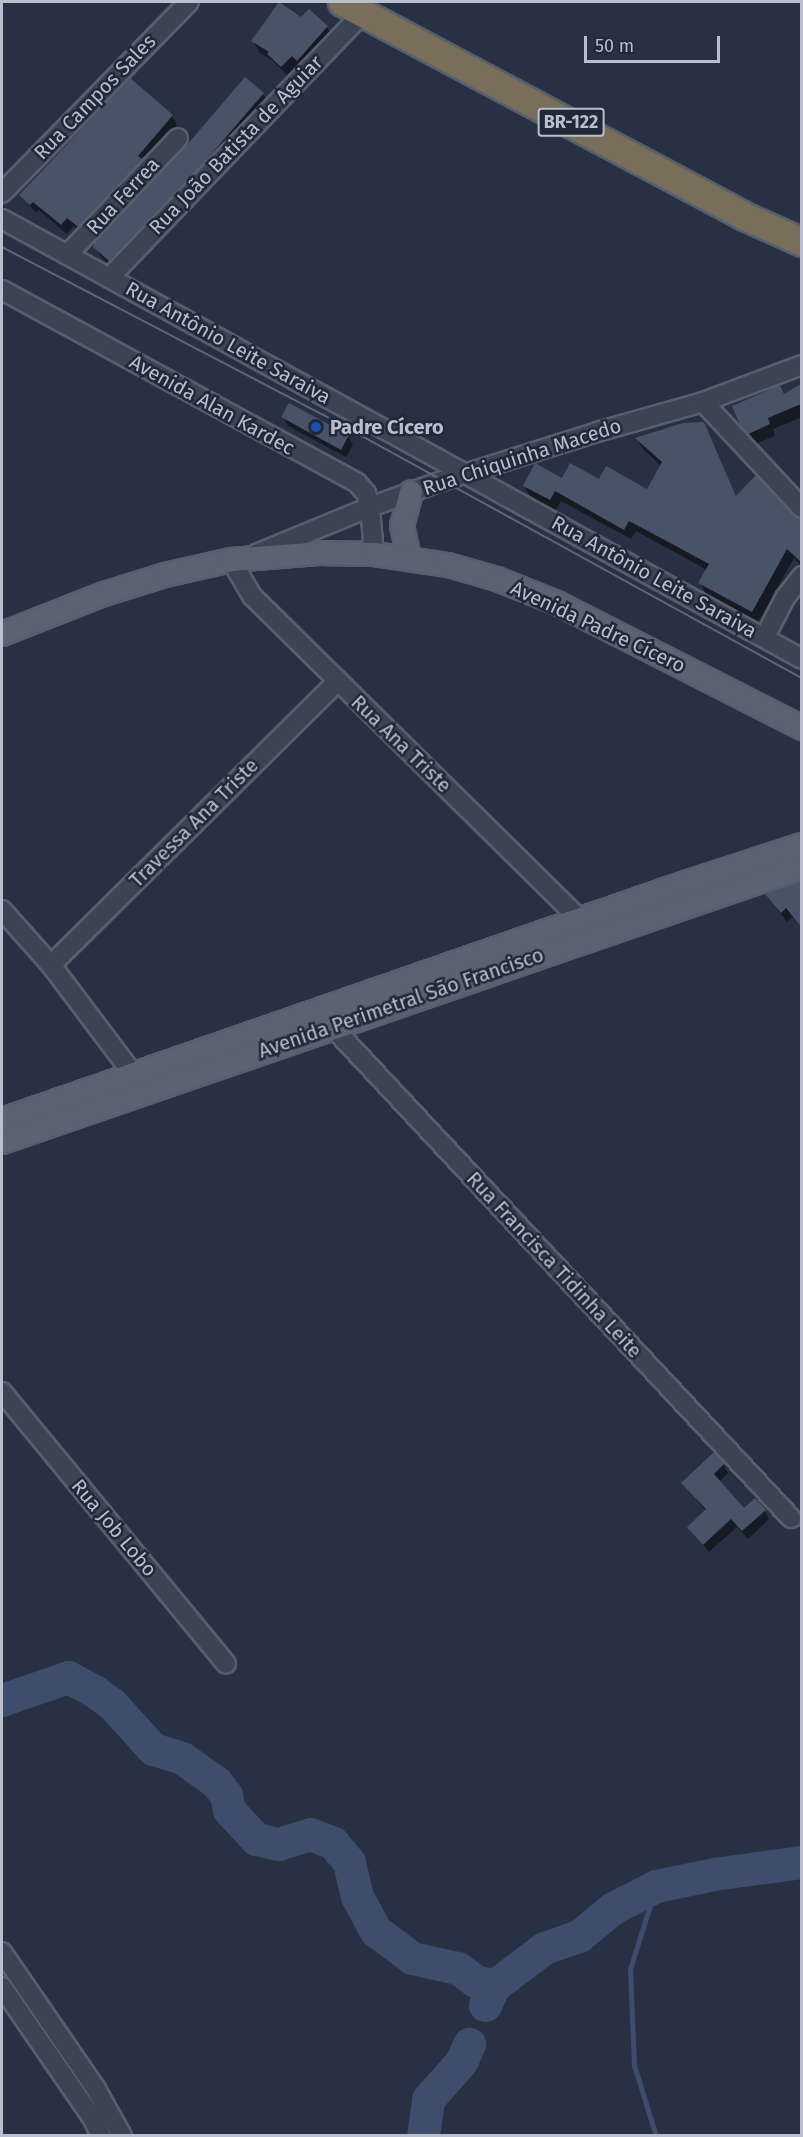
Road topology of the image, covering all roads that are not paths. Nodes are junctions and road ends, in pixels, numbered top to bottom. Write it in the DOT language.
graph roads {
  1 [pos="189,2"];
  2 [pos="352,7"];
  3 [pos="178,138"];
  4 [pos="2,193"];
  5 [pos="2,219"];
  6 [pos="801,242"];
  7 [pos="67,255"];
  8 [pos="109,278"];
  9 [pos="2,290"];
  10 [pos="801,364"];
  11 [pos="703,402"];
  12 [pos="466,474"];
  13 [pos="411,492"];
  14 [pos="370,507"];
  15 [pos="801,508"];
  16 [pos="374,554"];
  17 [pos="409,558"];
  18 [pos="238,559"];
  19 [pos="801,576"];
  20 [pos="2,634"];
  21 [pos="765,638"];
  22 [pos="801,659"];
  23 [pos="338,681"];
  24 [pos="801,728"];
  25 [pos="801,845"];
  26 [pos="801,867"];
  27 [pos="687,893"];
  28 [pos="2,910"];
  29 [pos="581,920"];
  30 [pos="51,965"];
  31 [pos="325,1019"];
  32 [pos="134,1075"];
  33 [pos="2,1120"];
  34 [pos="2,1142"];
  35 [pos="2,1392"];
  36 [pos="791,1518"];
  37 [pos="226,1664"];
  38 [pos="2,1952"];
  39 [pos="2,1987"];
  40 [pos="101,2136"];
  41 [pos="122,2136"];
  1 -- 4 [label="street, Rua Campos Sales"];
  2 -- 6 [label="highway, BR-122"];
  2 -- 8 [label="street, Rua João Batista de Aguiar"];
  3 -- 7 [label="street, Rua Ferrea"];
  5 -- 7 [label="street, Rua Antônio Leite Saraiva"];
  7 -- 8 [label="street, Rua Antônio Leite Saraiva"];
  8 -- 12 [label="street, Rua Antônio Leite Saraiva"];
  9 -- 14 [label="street, Avenida Alan Kardec"];
  10 -- 11 [label="street, Rua Chiquinha Macedo"];
  11 -- 12 [label="street, Rua Chiquinha Macedo"];
  11 -- 15 [label="street"];
  12 -- 13 [label="street, Rua Chiquinha Macedo"];
  12 -- 21 [label="street, Rua Antônio Leite Saraiva"];
  13 -- 14 [label="street, Rua Chiquinha Macedo"];
  13 -- 17 [label="main road"];
  14 -- 16 [label="street, Avenida Alan Kardec"];
  14 -- 18 [label="street, Rua Chiquinha Macedo"];
  16 -- 17 [label="main road, Avenida Padre Cícero"];
  16 -- 18 [label="main road, Avenida Padre Cícero"];
  17 -- 24 [label="main road, Avenida Padre Cícero"];
  18 -- 20 [label="main road, Avenida Padre Cícero"];
  18 -- 23 [label="street, Rua Ana Triste"];
  19 -- 21 [label="street"];
  21 -- 22 [label="street, Rua Antônio Leite Saraiva"];
  23 -- 29 [label="street, Rua Ana Triste"];
  23 -- 30 [label="street, Travessa Ana Triste"];
  25 -- 27 [label="main road, Avenida Perimetral São Francisco"];
  26 -- 27 [label="main road, Avenida Perimetral São Francisco"];
  27 -- 29 [label="main road, Avenida Perimetral São Francisco"];
  27 -- 31 [label="main road, Avenida Perimetral São Francisco"];
  28 -- 30 [label="street"];
  29 -- 31 [label="main road, Avenida Perimetral São Francisco"];
  30 -- 32 [label="street"];
  31 -- 32 [label="main road, Avenida Perimetral São Francisco"];
  31 -- 34 [label="main road, Avenida Perimetral São Francisco"];
  31 -- 36 [label="street, Rua Francisca Tidinha Leite"];
  32 -- 33 [label="main road, Avenida Perimetral São Francisco"];
  35 -- 37 [label="street, Rua Job Lobo"];
  38 -- 41 [label="street"];
  39 -- 40 [label="street"];
}
